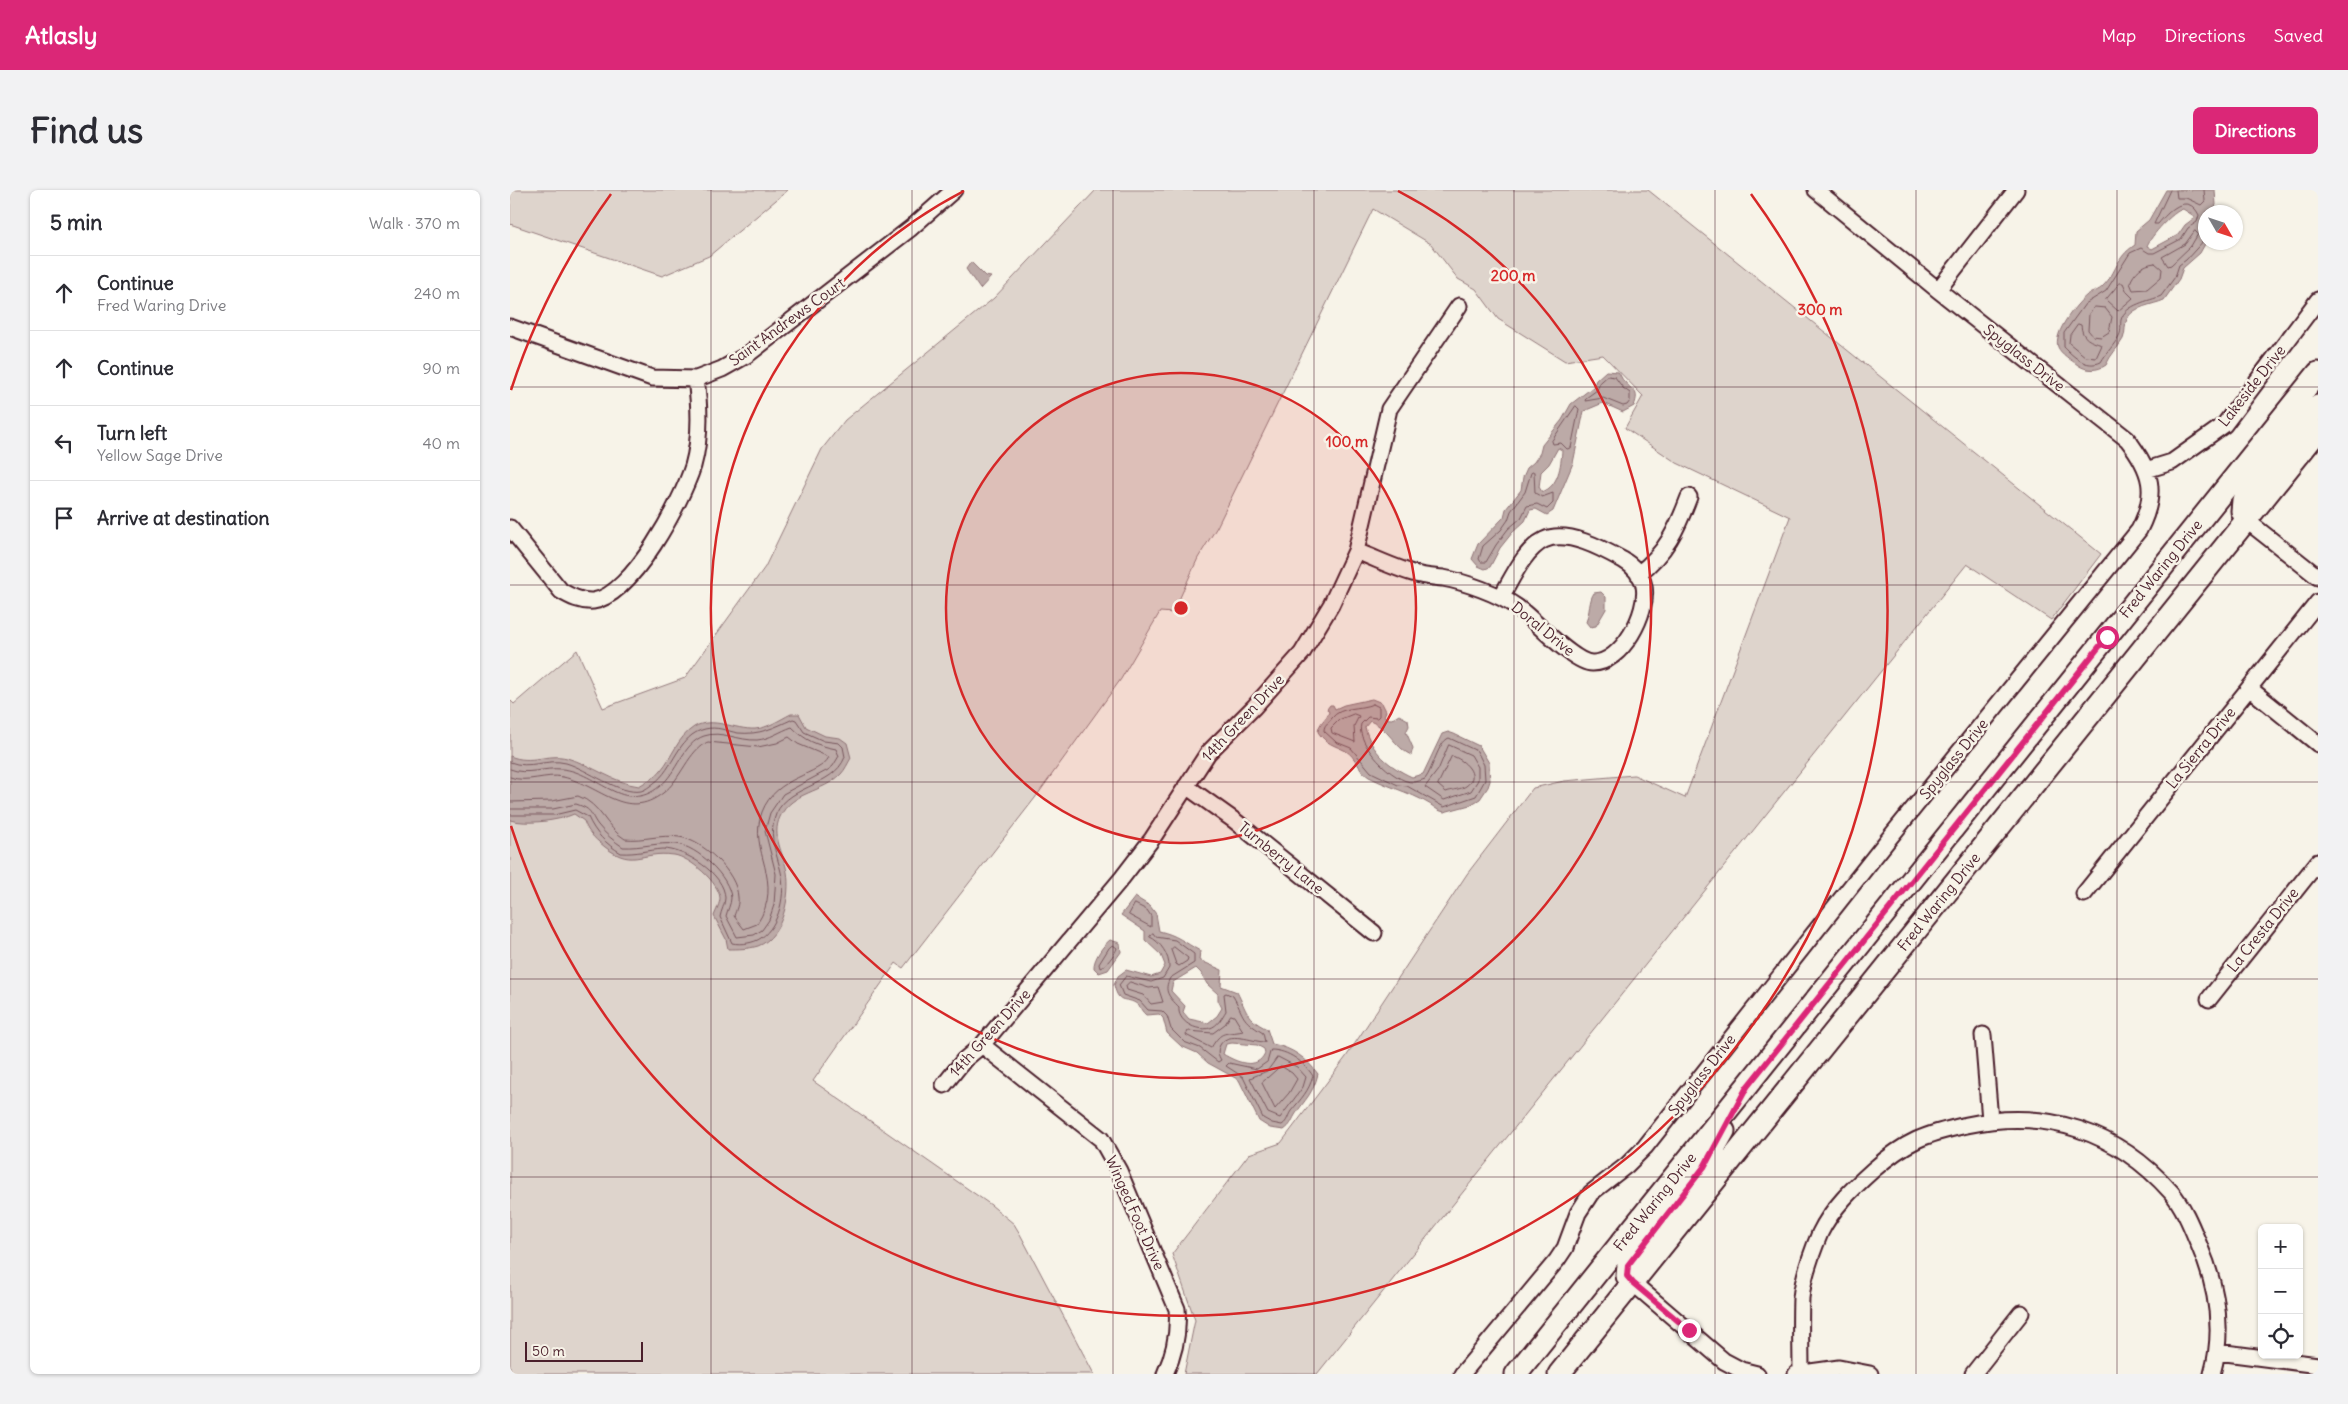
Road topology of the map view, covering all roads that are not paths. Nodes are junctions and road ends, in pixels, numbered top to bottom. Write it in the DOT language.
graph roads {
  1 [pos="954,190"];
  2 [pos="1816,190"];
  3 [pos="2016,190"];
  4 [pos="1938,290"];
  5 [pos="2318,300"];
  6 [pos="1459,306"];
  7 [pos="510,327"];
  8 [pos="2318,373"];
  9 [pos="696,379"];
  10 [pos="2318,406"];
  11 [pos="2318,431"];
  12 [pos="2146,470"];
  13 [pos="1689,497"];
  14 [pos="2246,520"];
  15 [pos="510,528"];
  16 [pos="1356,551"];
  17 [pos="1638,574"];
  18 [pos="2318,577"];
  19 [pos="1501,597"];
  20 [pos="2318,602"];
  21 [pos="2249,688"];
  22 [pos="2318,744"];
  23 [pos="1186,786"];
  24 [pos="2318,862"];
  25 [pos="2084,894"];
  26 [pos="1374,933"];
  27 [pos="2209,999"];
  28 [pos="1983,1035"];
  29 [pos="982,1046"];
  30 [pos="944,1084"];
  31 [pos="1747,1087"];
  32 [pos="1990,1120"];
  33 [pos="1633,1283"];
  34 [pos="2021,1314"];
  35 [pos="2218,1352"];
  36 [pos="2318,1365"];
  37 [pos="1165,1374"];
  38 [pos="1462,1374"];
  39 [pos="1516,1374"];
  40 [pos="1560,1374"];
  41 [pos="1757,1374"];
  42 [pos="1796,1374"];
  43 [pos="1801,1374"];
  44 [pos="1870,1374"];
  45 [pos="1972,1374"];
  46 [pos="2212,1374"];
  1 -- 9 [label="street, Saint Andrews Court"];
  2 -- 4 [label="street, Spyglass Drive"];
  3 -- 4 [label="street"];
  4 -- 12 [label="street, Spyglass Drive"];
  5 -- 12 [label="street, Lakeside Drive"];
  6 -- 16 [label="street, 14th Green Drive"];
  7 -- 9 [label="street, Saint Andrews Court"];
  8 -- 31 [label="main road, Fred Waring Drive"];
  9 -- 15 [label="street"];
  10 -- 14 [label="main road"];
  11 -- 14 [label="main road, Fred Waring Drive"];
  12 -- 38 [label="street, Spyglass Drive"];
  13 -- 17 [label="street"];
  14 -- 18 [label="street"];
  14 -- 33 [label="main road, Fred Waring Drive"];
  16 -- 19 [label="street, Doral Drive"];
  16 -- 23 [label="street, 14th Green Drive"];
  17 -- 19 [label="street, Doral Drive"];
  17 -- 19 [label="street, Doral Drive"];
  20 -- 21 [label="street, La Sierra Drive"];
  21 -- 22 [label="street"];
  21 -- 25 [label="street, La Sierra Drive"];
  23 -- 26 [label="street, Turnberry Lane"];
  23 -- 29 [label="street, 14th Green Drive"];
  24 -- 27 [label="street, La Cresta Drive"];
  28 -- 32 [label="street"];
  29 -- 30 [label="street, 14th Green Drive"];
  29 -- 37 [label="street, Winged Foot Drive"];
  31 -- 33 [label="main road"];
  31 -- 39 [label="main road, Fred Waring Drive"];
  32 -- 35 [label="street"];
  32 -- 43 [label="street"];
  33 -- 40 [label="main road, Fred Waring Drive"];
  33 -- 41 [label="street"];
  34 -- 45 [label="street"];
  35 -- 36 [label="street"];
  35 -- 46 [label="street"];
  42 -- 43 [label="street"];
  43 -- 44 [label="street"];
}
